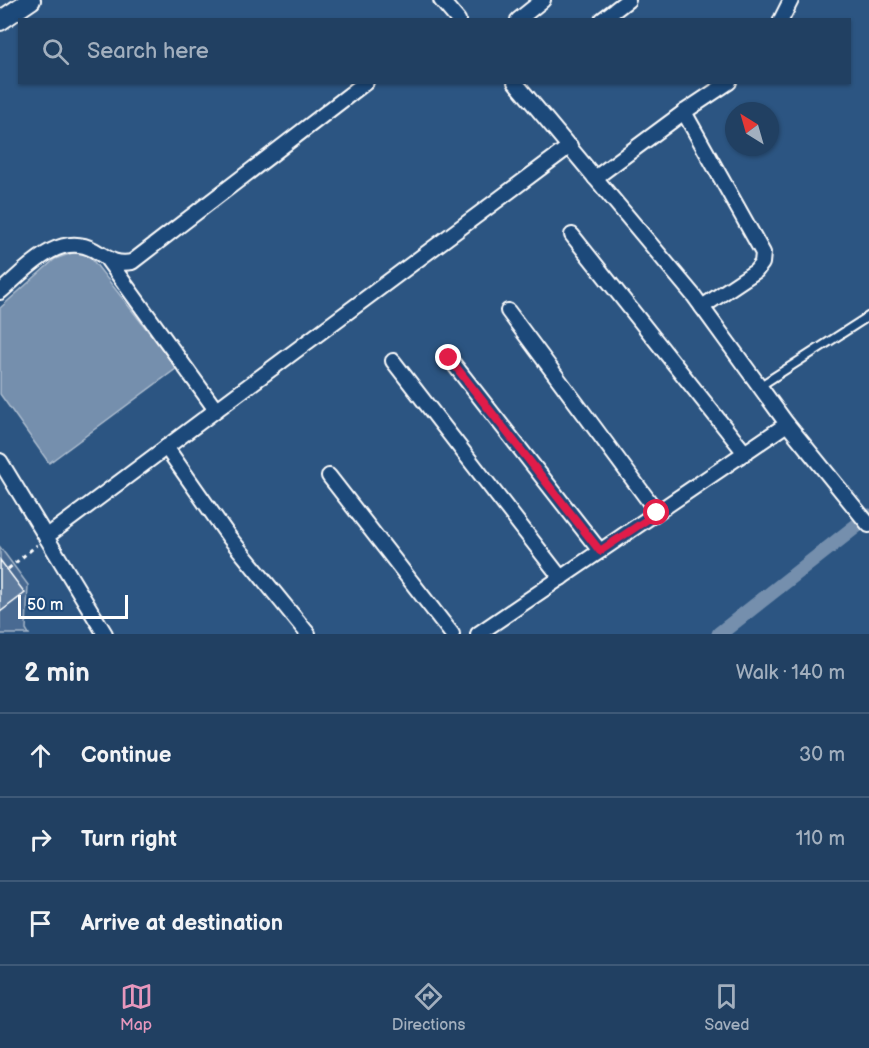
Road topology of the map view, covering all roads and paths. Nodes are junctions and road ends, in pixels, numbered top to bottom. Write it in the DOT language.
graph roads {
  1 [pos="31,0"];
  2 [pos="441,0"];
  3 [pos="543,0"];
  4 [pos="628,0"];
  5 [pos="791,0"];
  6 [pos="453,18"];
  7 [pos="520,18"];
  8 [pos="605,18"];
  9 [pos="781,18"];
  10 [pos="0,21"];
  11 [pos="363,84"];
  12 [pos="517,84"];
  13 [pos="726,84"];
  14 [pos="684,112"];
  15 [pos="570,146"];
  16 [pos="595,178"];
  17 [pos="572,235"];
  18 [pos="107,259"];
  19 [pos="0,292"];
  20 [pos="702,307"];
  21 [pos="508,311"];
  22 [pos="869,316"];
  23 [pos="449,358"];
  24 [pos="393,361"];
  25 [pos="760,386"];
  26 [pos="216,410"];
  27 [pos="787,424"];
  28 [pos="166,447"];
  29 [pos="745,453"];
  30 [pos="0,460"];
  31 [pos="329,476"];
  32 [pos="657,513"];
  33 [pos="866,521"];
  34 [pos="46,537"];
  35 [pos="600,551"];
  36 [pos="8,569"];
  37 [pos="561,578"];
  38 [pos="105,634"];
  39 [pos="308,634"];
  40 [pos="452,634"];
  41 [pos="478,634"];
  1 -- 10 [label="street"];
  2 -- 6 [label="street"];
  3 -- 7 [label="street"];
  4 -- 8 [label="street"];
  5 -- 9 [label="street"];
  11 -- 18 [label="street"];
  12 -- 15 [label="street"];
  13 -- 14 [label="street"];
  14 -- 16 [label="street"];
  14 -- 20 [label="street"];
  15 -- 16 [label="street"];
  15 -- 26 [label="street"];
  16 -- 20 [label="street"];
  17 -- 29 [label="street"];
  18 -- 19 [label="street"];
  18 -- 26 [label="street"];
  20 -- 25 [label="street"];
  21 -- 32 [label="street"];
  22 -- 25 [label="lane"];
  23 -- 35 [label="street"];
  24 -- 37 [label="street"];
  25 -- 27 [label="street"];
  26 -- 28 [label="street"];
  27 -- 29 [label="street"];
  27 -- 33 [label="street"];
  28 -- 34 [label="street"];
  28 -- 39 [label="street"];
  29 -- 32 [label="street"];
  30 -- 34 [label="street"];
  31 -- 40 [label="street"];
  32 -- 35 [label="street"];
  34 -- 36 [label="path"];
  34 -- 38 [label="street"];
  35 -- 37 [label="street"];
  37 -- 41 [label="street"];
}
